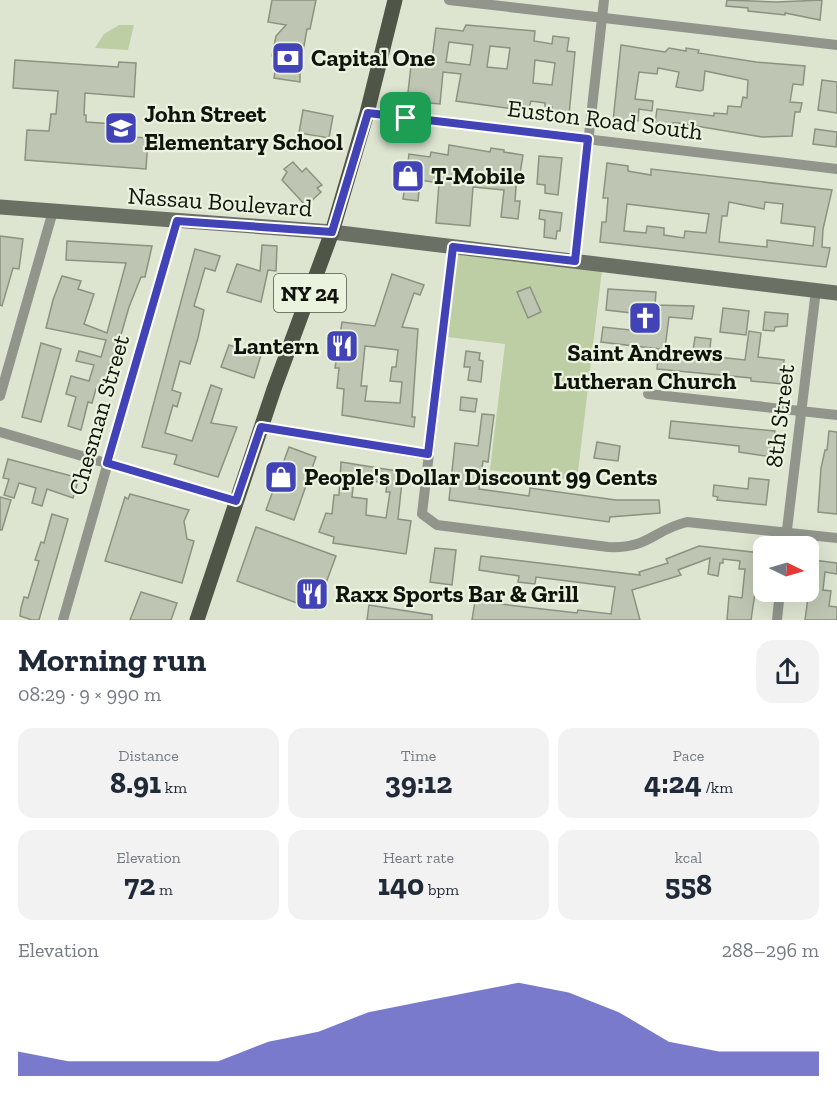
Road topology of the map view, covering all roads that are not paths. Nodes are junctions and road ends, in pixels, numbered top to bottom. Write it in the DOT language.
graph roads {
  1 [pos="395,0"];
  2 [pos="449,0"];
  3 [pos="604,0"];
  4 [pos="603,18"];
  5 [pos="837,45"];
  6 [pos="368,113"];
  7 [pos="588,139"];
  8 [pos="837,169"];
  9 [pos="0,207"];
  10 [pos="53,211"];
  11 [pos="177,221"];
  12 [pos="332,232"];
  13 [pos="453,247"];
  14 [pos="575,261"];
  15 [pos="816,290"];
  16 [pos="837,293"];
  17 [pos="648,394"];
  18 [pos="0,396"];
  19 [pos="802,411"];
  20 [pos="837,415"];
  21 [pos="261,427"];
  22 [pos="0,432"];
  23 [pos="428,454"];
  24 [pos="107,463"];
  25 [pos="236,501"];
  26 [pos="787,533"];
  27 [pos="787,536"];
  28 [pos="837,538"];
  29 [pos="779,602"];
  30 [pos="63,620"];
  31 [pos="196,620"];
  32 [pos="777,620"];
  1 -- 6 [label="main road, NY 24"];
  2 -- 4 [label="street"];
  3 -- 4 [label="street"];
  4 -- 5 [label="street"];
  4 -- 7 [label="street"];
  6 -- 7 [label="street, Euston Road South"];
  6 -- 12 [label="main road, NY 24"];
  7 -- 8 [label="street, Euston Road South"];
  7 -- 14 [label="street"];
  9 -- 10 [label="main road, Nassau Boulevard"];
  10 -- 11 [label="main road, Nassau Boulevard"];
  10 -- 18 [label="street"];
  11 -- 12 [label="main road, Nassau Boulevard"];
  11 -- 24 [label="street, Chesman Street"];
  12 -- 13 [label="main road, Nassau Boulevard"];
  12 -- 21 [label="main road, NY 24"];
  13 -- 14 [label="main road, Nassau Boulevard"];
  13 -- 23 [label="street"];
  14 -- 15 [label="main road, Nassau Boulevard"];
  15 -- 16 [label="main road, Nassau Boulevard"];
  15 -- 19 [label="street, 8th Street"];
  17 -- 19 [label="street"];
  19 -- 20 [label="street"];
  19 -- 26 [label="street, 8th Street"];
  21 -- 23 [label="street"];
  21 -- 25 [label="main road, NY 24"];
  22 -- 24 [label="street"];
  23 -- 26 [label="street"];
  24 -- 25 [label="street"];
  24 -- 30 [label="street, Chesman Street"];
  25 -- 31 [label="main road, NY 24"];
  26 -- 27 [label="street, 8th Street"];
  26 -- 28 [label="street"];
  29 -- 32 [label="street"];
}
